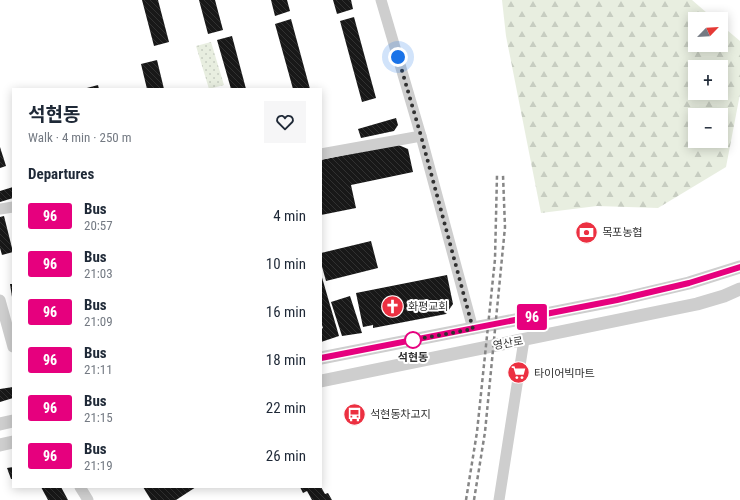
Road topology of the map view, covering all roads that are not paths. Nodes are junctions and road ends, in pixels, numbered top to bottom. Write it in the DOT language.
graph roads {
  1 [pos="381,0"];
  2 [pos="421,136"];
  3 [pos="322,154"];
  4 [pos="12,207"];
  5 [pos="0,209"];
  6 [pos="740,267"];
  7 [pos="740,289"];
  8 [pos="0,300"];
  9 [pos="473,329"];
  10 [pos="524,340"];
  11 [pos="12,343"];
  12 [pos="322,358"];
  13 [pos="322,381"];
  14 [pos="12,421"];
  15 [pos="0,424"];
  16 [pos="12,442"];
  17 [pos="0,445"];
  18 [pos="81,488"];
  19 [pos="88,500"];
  20 [pos="499,500"];
  1 -- 2 [label="street"];
  2 -- 3 [label="street"];
  2 -- 9 [label="street"];
  4 -- 5 [label="street"];
  6 -- 9 [label="street, 영산로"];
  7 -- 10 [label="street, 영산로"];
  8 -- 11 [label="street"];
  9 -- 12 [label="street, 영산로"];
  10 -- 13 [label="street, 영산로"];
  10 -- 20 [label="street"];
  14 -- 15 [label="street"];
  16 -- 17 [label="street"];
  18 -- 19 [label="street"];
}
